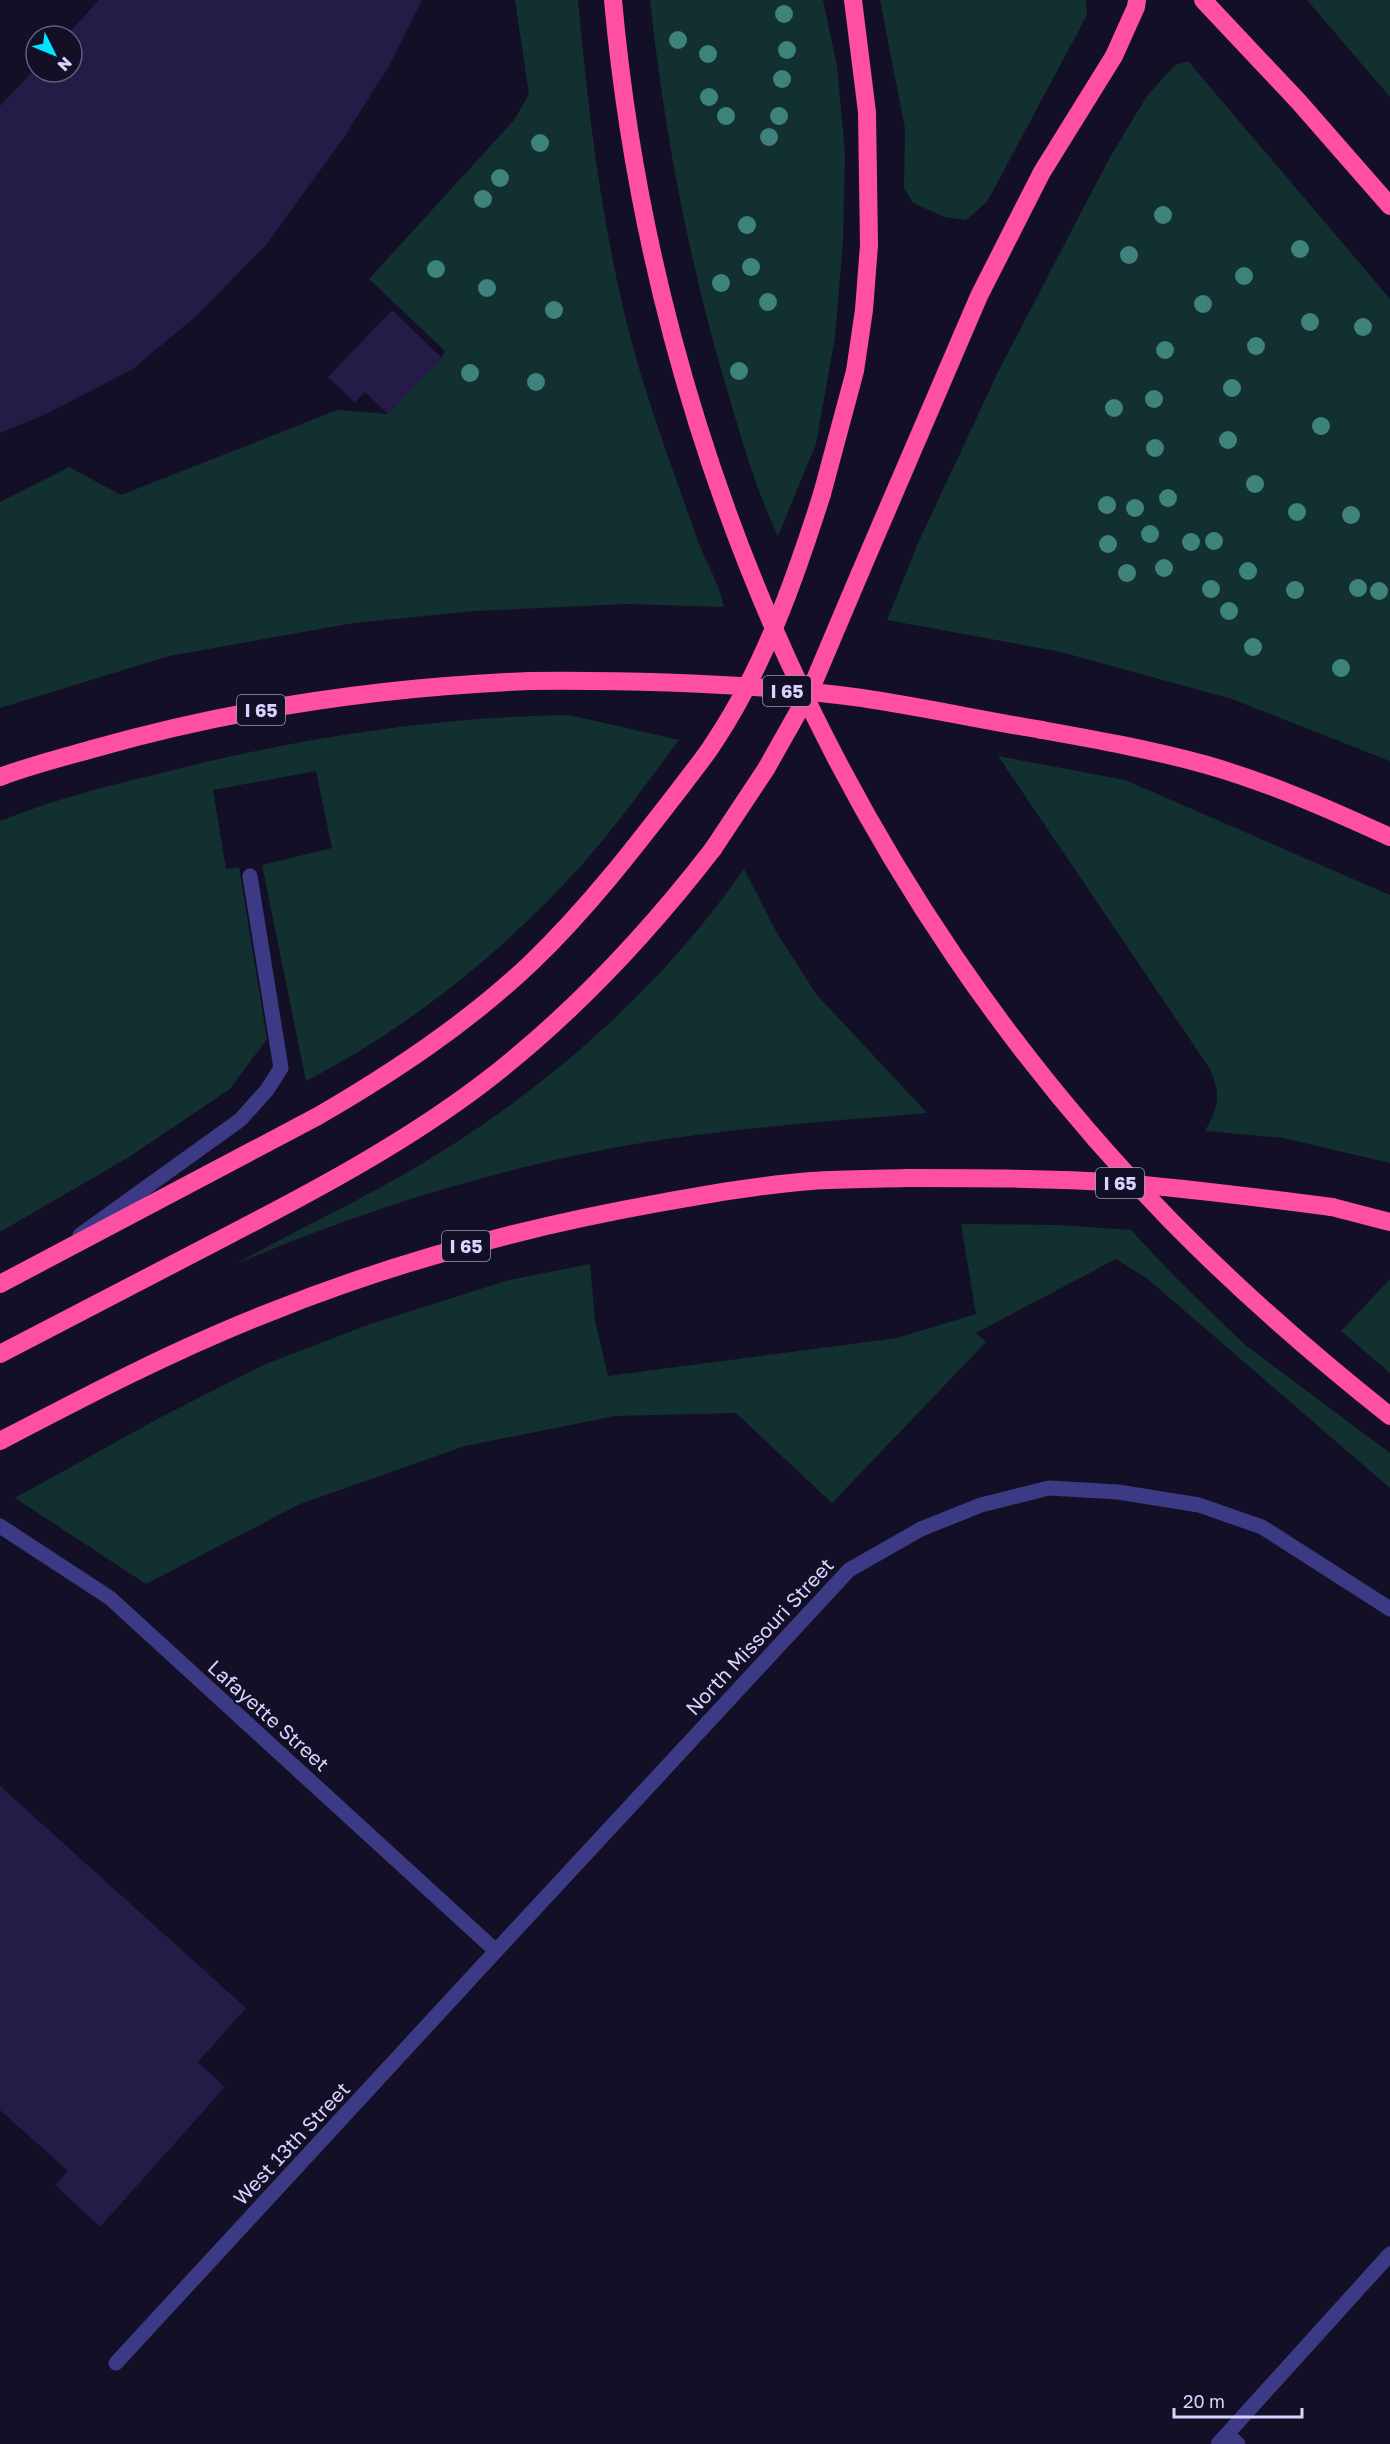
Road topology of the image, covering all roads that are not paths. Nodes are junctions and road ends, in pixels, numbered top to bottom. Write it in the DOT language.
graph roads {
  1 [pos="613,0"];
  2 [pos="853,0"];
  3 [pos="1137,0"];
  4 [pos="1203,0"];
  5 [pos="1390,206"];
  6 [pos="0,777"];
  7 [pos="1390,837"];
  8 [pos="250,876"];
  9 [pos="1390,1222"];
  10 [pos="41,1262"];
  11 [pos="0,1284"];
  12 [pos="0,1354"];
  13 [pos="1390,1416"];
  14 [pos="0,1441"];
  15 [pos="0,1526"];
  16 [pos="1390,1609"];
  17 [pos="496,1951"];
  18 [pos="1390,2254"];
  19 [pos="116,2363"];
  20 [pos="1228,2440"];
  1 -- 13 [label="highway"];
  2 -- 10 [label="highway, bridge"];
  3 -- 12 [label="highway, bridge"];
  4 -- 5 [label="highway"];
  6 -- 7 [label="highway, I 65, bridge"];
  8 -- 10 [label="street"];
  9 -- 14 [label="highway, I 65, bridge"];
  10 -- 11 [label="highway"];
  15 -- 17 [label="street, Lafayette Street"];
  16 -- 17 [label="street, North Missouri Street"];
  17 -- 19 [label="street, West 13th Street"];
  18 -- 20 [label="street"];
}
